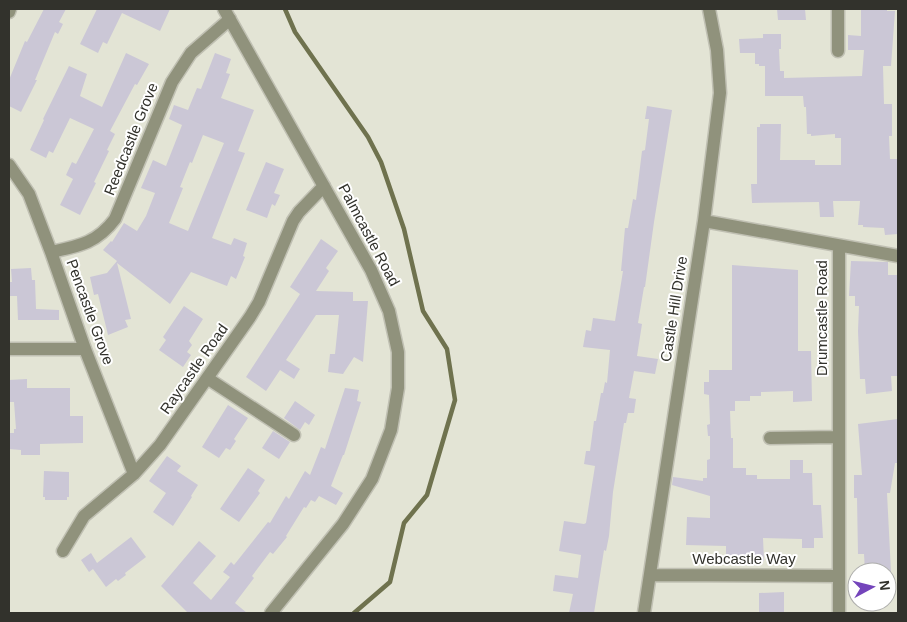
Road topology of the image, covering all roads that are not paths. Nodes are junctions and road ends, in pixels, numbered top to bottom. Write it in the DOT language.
graph roads {
  1 [pos="10,9"];
  2 [pos="709,9"];
  3 [pos="838,9"];
  4 [pos="9,12"];
  5 [pos="227,14"];
  6 [pos="838,51"];
  7 [pos="9,166"];
  8 [pos="324,186"];
  9 [pos="704,221"];
  10 [pos="838,246"];
  11 [pos="51,252"];
  12 [pos="898,256"];
  13 [pos="9,349"];
  14 [pos="85,349"];
  15 [pos="207,378"];
  16 [pos="294,435"];
  17 [pos="837,437"];
  18 [pos="770,438"];
  19 [pos="134,474"];
  20 [pos="63,551"];
  21 [pos="650,575"];
  22 [pos="838,576"];
  23 [pos="271,613"];
  24 [pos="644,613"];
  25 [pos="839,613"];
  1 -- 4 [label="street"];
  2 -- 9 [label="street, Castle Hill Drive"];
  3 -- 6 [label="street"];
  5 -- 8 [label="street, Palmcastle Road"];
  5 -- 11 [label="street, Reedcastle Grove"];
  7 -- 11 [label="street, Pencastle Grove"];
  8 -- 15 [label="street, Raycastle Road"];
  8 -- 23 [label="street, Palmcastle Road"];
  9 -- 10 [label="street, Drumcastle Road"];
  9 -- 21 [label="street, Castle Hill Drive"];
  10 -- 12 [label="street"];
  10 -- 17 [label="street, Drumcastle Road"];
  11 -- 14 [label="street, Pencastle Grove"];
  13 -- 14 [label="street"];
  14 -- 19 [label="street, Pencastle Grove"];
  15 -- 16 [label="street"];
  15 -- 19 [label="street, Raycastle Road"];
  17 -- 18 [label="street"];
  17 -- 22 [label="street, Drumcastle Road"];
  19 -- 20 [label="street, Raycastle Road"];
  21 -- 22 [label="street, Webcastle Way"];
  21 -- 24 [label="street, Castle Hill Drive"];
  22 -- 25 [label="street, Drumcastle Road"];
}
